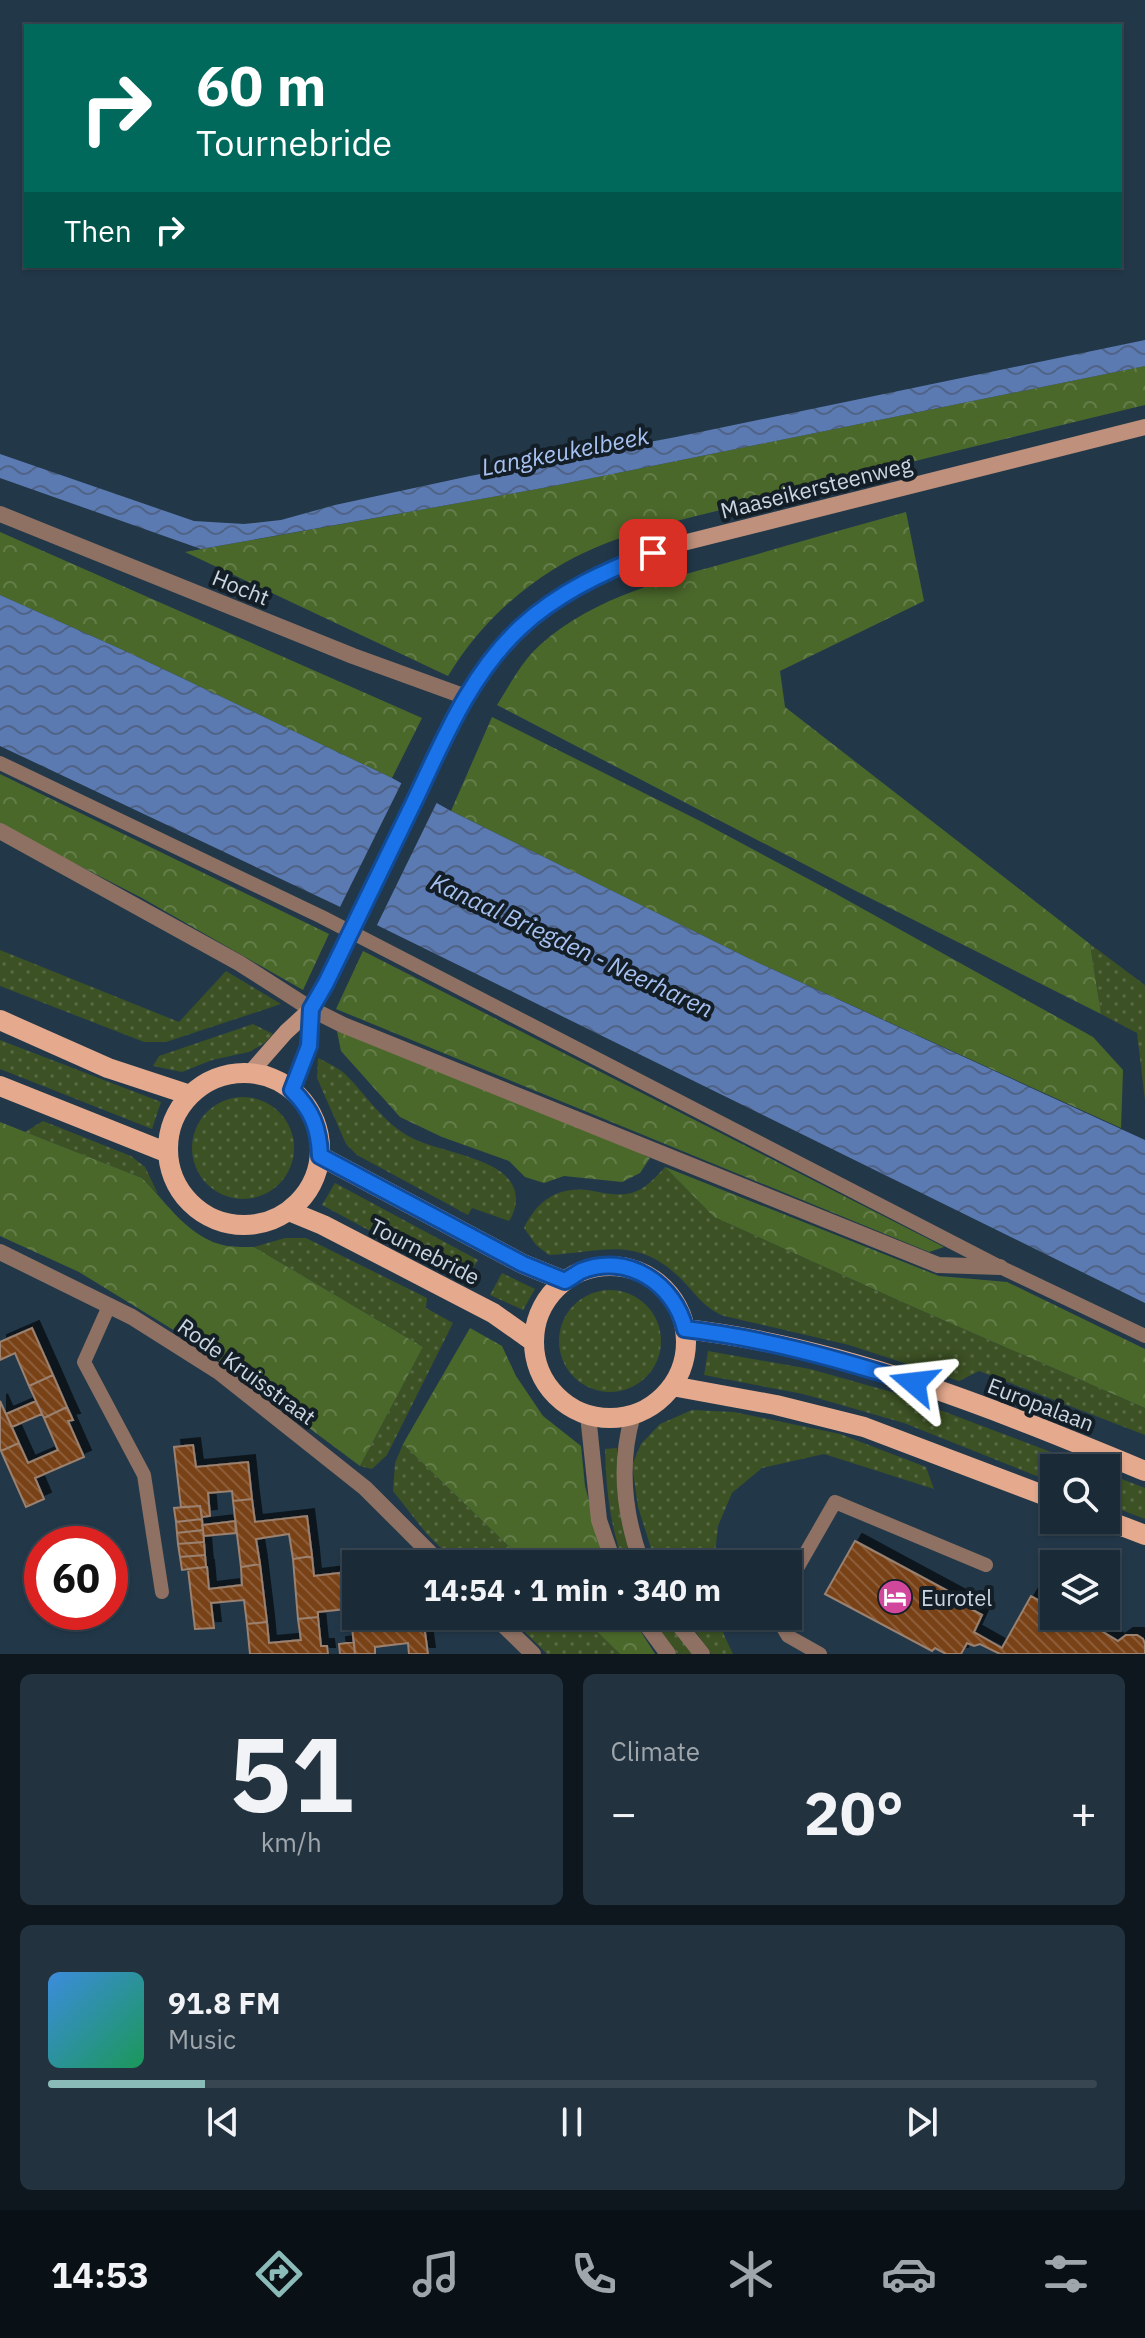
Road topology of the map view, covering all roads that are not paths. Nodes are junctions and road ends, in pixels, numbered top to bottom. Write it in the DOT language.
graph roads {
  1 [pos="1145,427"];
  2 [pos="0,514"];
  3 [pos="466,697"];
  4 [pos="0,763"];
  5 [pos="0,831"];
  6 [pos="311,1009"];
  7 [pos="0,1020"];
  8 [pos="250,1073"];
  9 [pos="0,1086"];
  10 [pos="292,1090"];
  11 [pos="190,1095"];
  12 [pos="168,1153"];
  13 [pos="320,1156"];
  14 [pos="289,1211"];
  15 [pos="0,1252"];
  16 [pos="1000,1267"];
  17 [pos="565,1281"];
  18 [pos="109,1306"];
  19 [pos="685,1329"];
  20 [pos="1145,1336"];
  21 [pos="534,1342"];
  22 [pos="672,1386"];
  23 [pos="588,1415"];
  24 [pos="633,1415"];
  25 [pos="1145,1471"];
  26 [pos="1040,1494"];
  27 [pos="1120,1525"];
  28 [pos="1145,1535"];
  29 [pos="427,1550"];
  30 [pos="609,1550"];
  31 [pos="638,1550"];
  32 [pos="802,1560"];
  33 [pos="986,1565"];
  34 [pos="162,1592"];
  35 [pos="508,1630"];
  36 [pos="650,1630"];
  37 [pos="683,1630"];
  38 [pos="784,1630"];
  39 [pos="533,1654"];
  40 [pos="668,1654"];
  41 [pos="702,1654"];
  42 [pos="820,1654"];
  1 -- 3 [label="main road, Maaseikersteenweg"];
  2 -- 3 [label="street, Hocht"];
  3 -- 6 [label="main road, Maaseikersteenweg"];
  4 -- 16 [label="lane"];
  5 -- 6 [label="street"];
  6 -- 8 [label="main road, Maaseikersteenweg"];
  6 -- 10 [label="main road, Maaseikersteenweg"];
  6 -- 16 [label="street"];
  7 -- 11 [label="main road"];
  8 -- 10 [label="main road"];
  8 -- 11 [label="main road"];
  9 -- 12 [label="main road"];
  10 -- 13 [label="main road"];
  11 -- 12 [label="main road"];
  12 -- 14 [label="main road"];
  13 -- 14 [label="main road"];
  13 -- 17 [label="main road, Tournebride"];
  14 -- 21 [label="main road, Tournebride"];
  15 -- 18 [label="street, Rode Kruisstraat"];
  16 -- 20 [label="lane"];
  17 -- 19 [label="main road"];
  17 -- 21 [label="main road"];
  18 -- 29 [label="street, Rode Kruisstraat"];
  18 -- 34 [label="lane"];
  19 -- 22 [label="main road"];
  19 -- 25 [label="main road, Europalaan"];
  21 -- 23 [label="main road"];
  22 -- 24 [label="main road"];
  22 -- 26 [label="main road"];
  23 -- 24 [label="main road"];
  23 -- 30 [label="street"];
  24 -- 31 [label="street"];
  27 -- 28 [label="main road"];
  32 -- 33 [label="lane"];
  35 -- 39 [label="street"];
  36 -- 40 [label="street"];
  37 -- 41 [label="street"];
  38 -- 42 [label="lane"];
}
